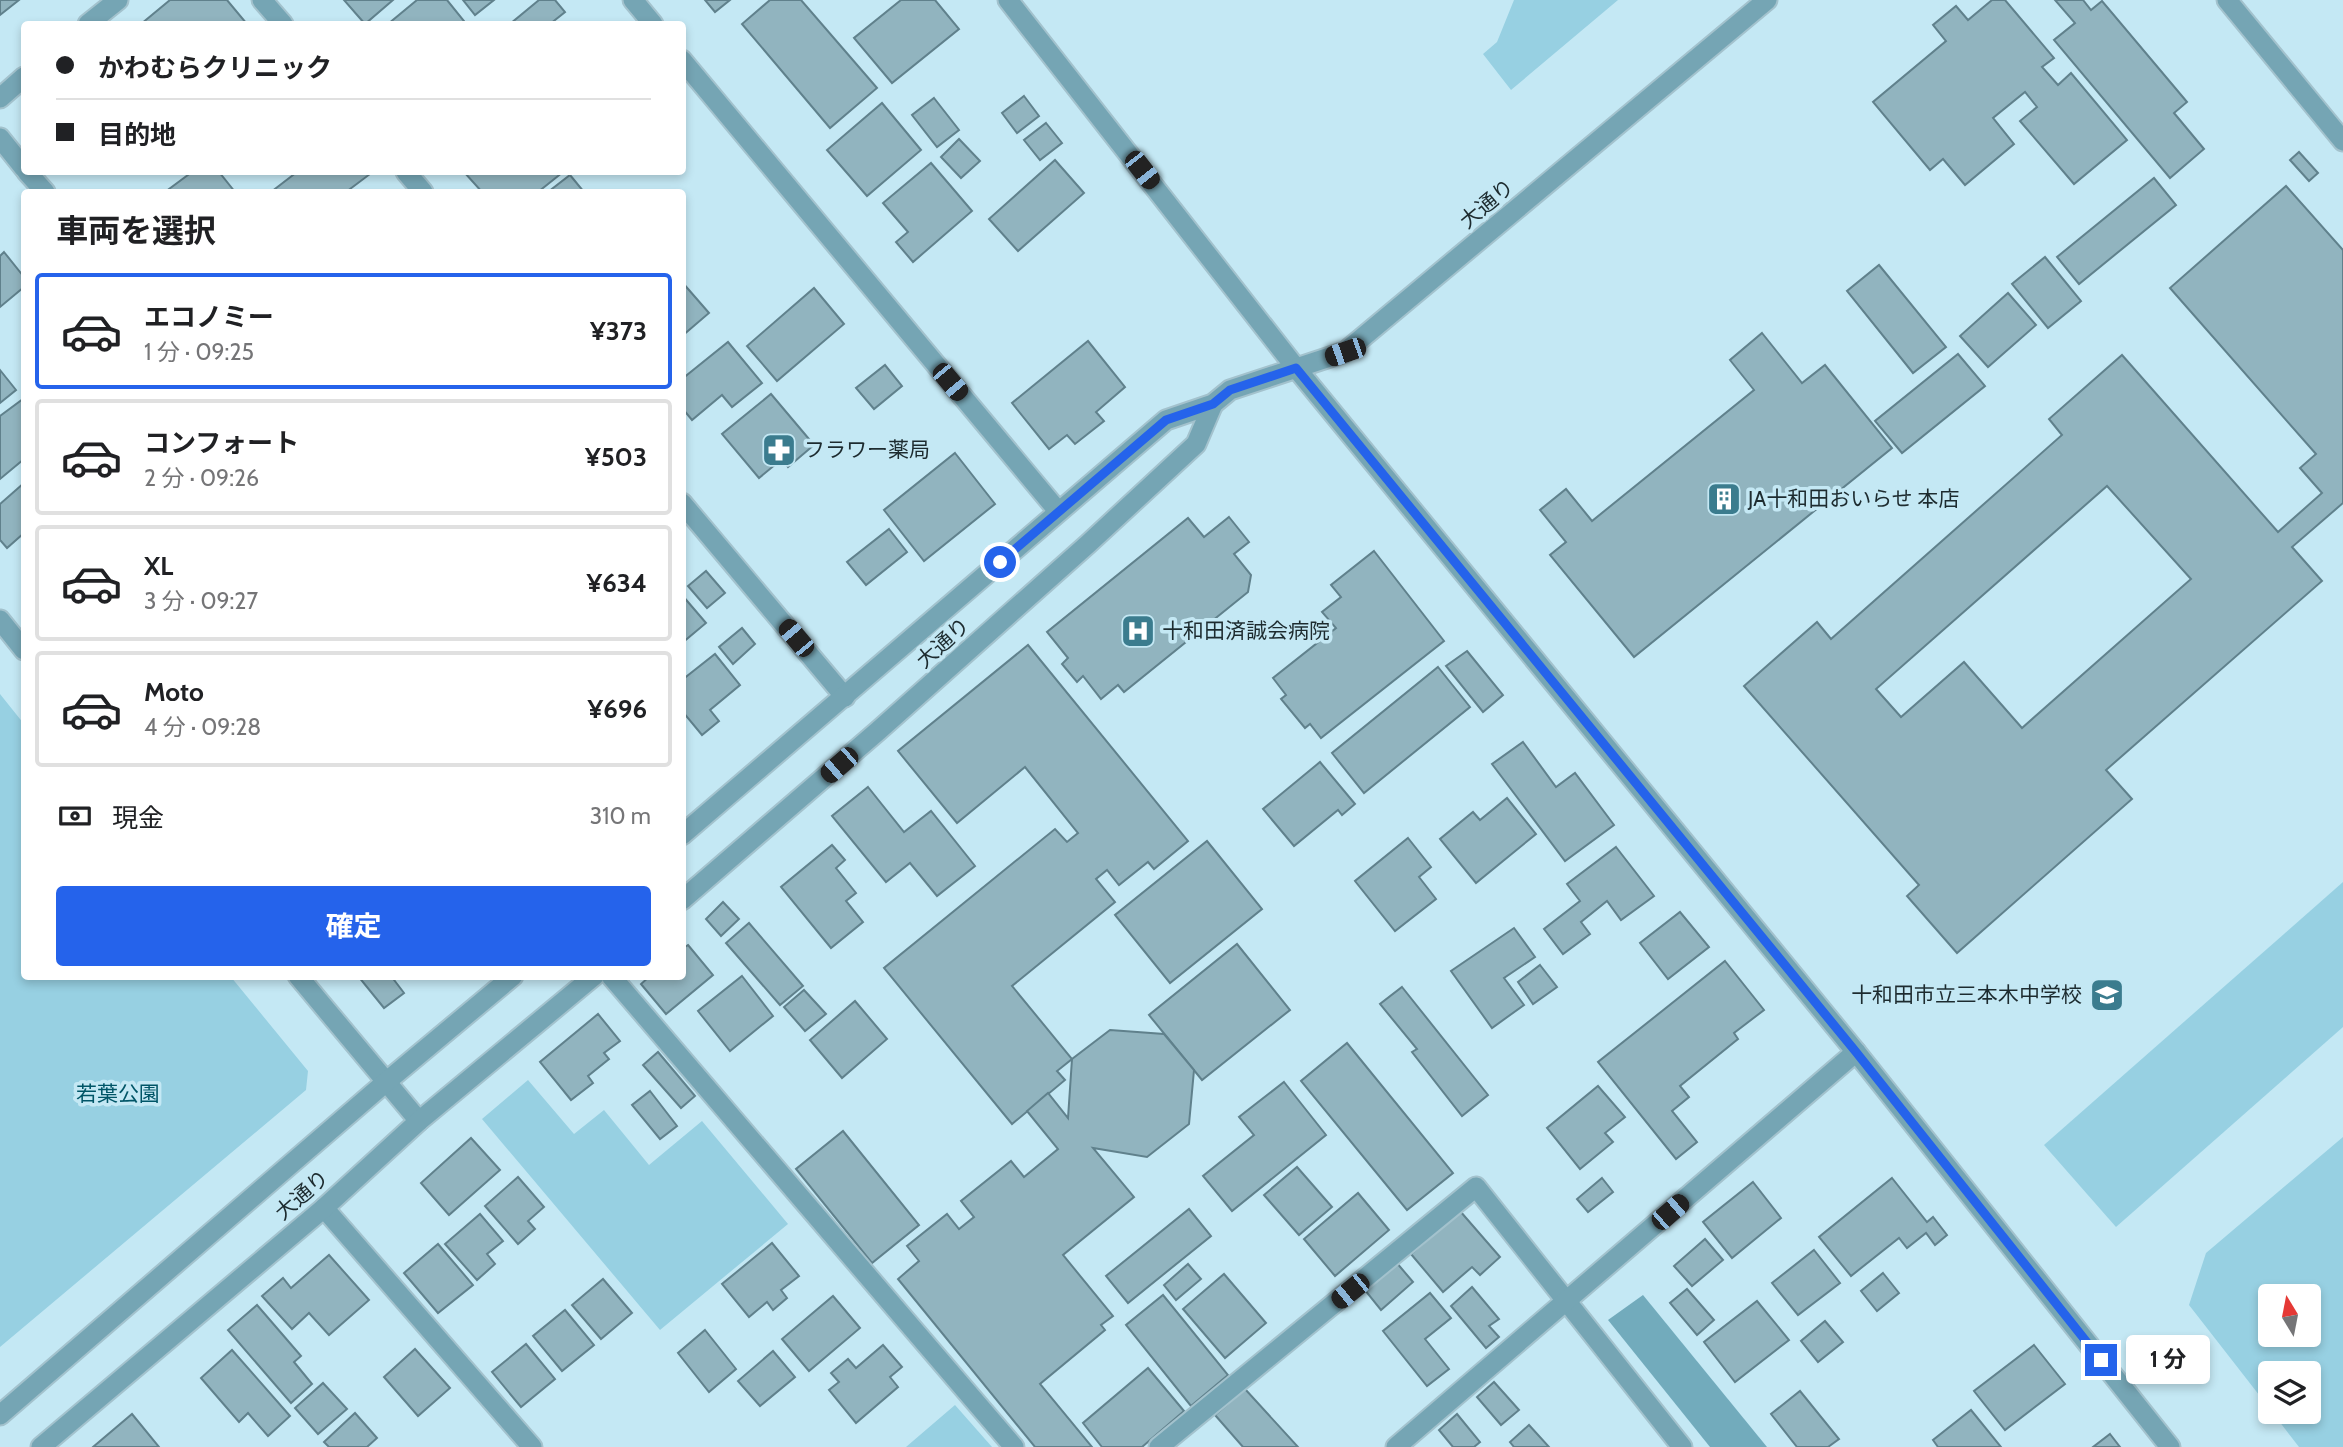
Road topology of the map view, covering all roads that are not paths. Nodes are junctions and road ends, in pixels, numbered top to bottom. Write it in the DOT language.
graph roads {
  1 [pos="118,0"];
  2 [pos="262,0"];
  3 [pos="633,0"];
  4 [pos="1009,0"];
  5 [pos="1768,0"];
  6 [pos="2227,0"];
  7 [pos="92,21"];
  8 [pos="280,21"];
  9 [pos="650,21"];
  10 [pos="686,65"];
  11 [pos="21,80"];
  12 [pos="0,98"];
  13 [pos="0,138"];
  14 [pos="2343,141"];
  15 [pos="21,164"];
  16 [pos="30,175"];
  17 [pos="409,175"];
  18 [pos="42,189"];
  19 [pos="420,189"];
  20 [pos="1296,368"];
  21 [pos="1213,404"];
  22 [pos="686,508"];
  23 [pos="1058,511"];
  24 [pos="0,620"];
  25 [pos="21,645"];
  26 [pos="845,697"];
  27 [pos="686,832"];
  28 [pos="686,897"];
  29 [pos="301,980"];
  30 [pos="508,980"];
  31 [pos="589,980"];
  32 [pos="614,980"];
  33 [pos="1856,1052"];
  34 [pos="386,1082"];
  35 [pos="419,1121"];
  36 [pos="324,1208"];
  37 [pos="1567,1300"];
  38 [pos="0,1415"];
  39 [pos="41,1447"];
  40 [pos="532,1447"];
  41 [pos="1014,1447"];
  42 [pos="1159,1447"];
  43 [pos="1396,1447"];
  44 [pos="1682,1447"];
  45 [pos="2170,1447"];
  1 -- 7 [label="street"];
  2 -- 8 [label="street"];
  3 -- 9 [label="street"];
  4 -- 20 [label="street"];
  5 -- 20 [label="street, 大通り"];
  6 -- 14 [label="street"];
  10 -- 23 [label="street"];
  11 -- 12 [label="street"];
  13 -- 15 [label="street"];
  16 -- 18 [label="street"];
  17 -- 19 [label="street"];
  20 -- 21 [label="street, 大通り"];
  20 -- 33 [label="street"];
  21 -- 23 [label="street, 大通り"];
  21 -- 28 [label="street, 大通り"];
  22 -- 26 [label="street"];
  23 -- 26 [label="street, 大通り"];
  24 -- 25 [label="street"];
  26 -- 27 [label="street, 大通り"];
  29 -- 34 [label="street"];
  30 -- 34 [label="street, 大通り"];
  31 -- 35 [label="street, 大通り"];
  32 -- 41 [label="street"];
  33 -- 37 [label="street"];
  33 -- 45 [label="street"];
  34 -- 35 [label="street"];
  34 -- 38 [label="street, 大通り"];
  35 -- 36 [label="street, 大通り"];
  36 -- 39 [label="street, 大通り"];
  36 -- 40 [label="street"];
  37 -- 42 [label="street"];
  37 -- 43 [label="street"];
  37 -- 44 [label="street"];
}
